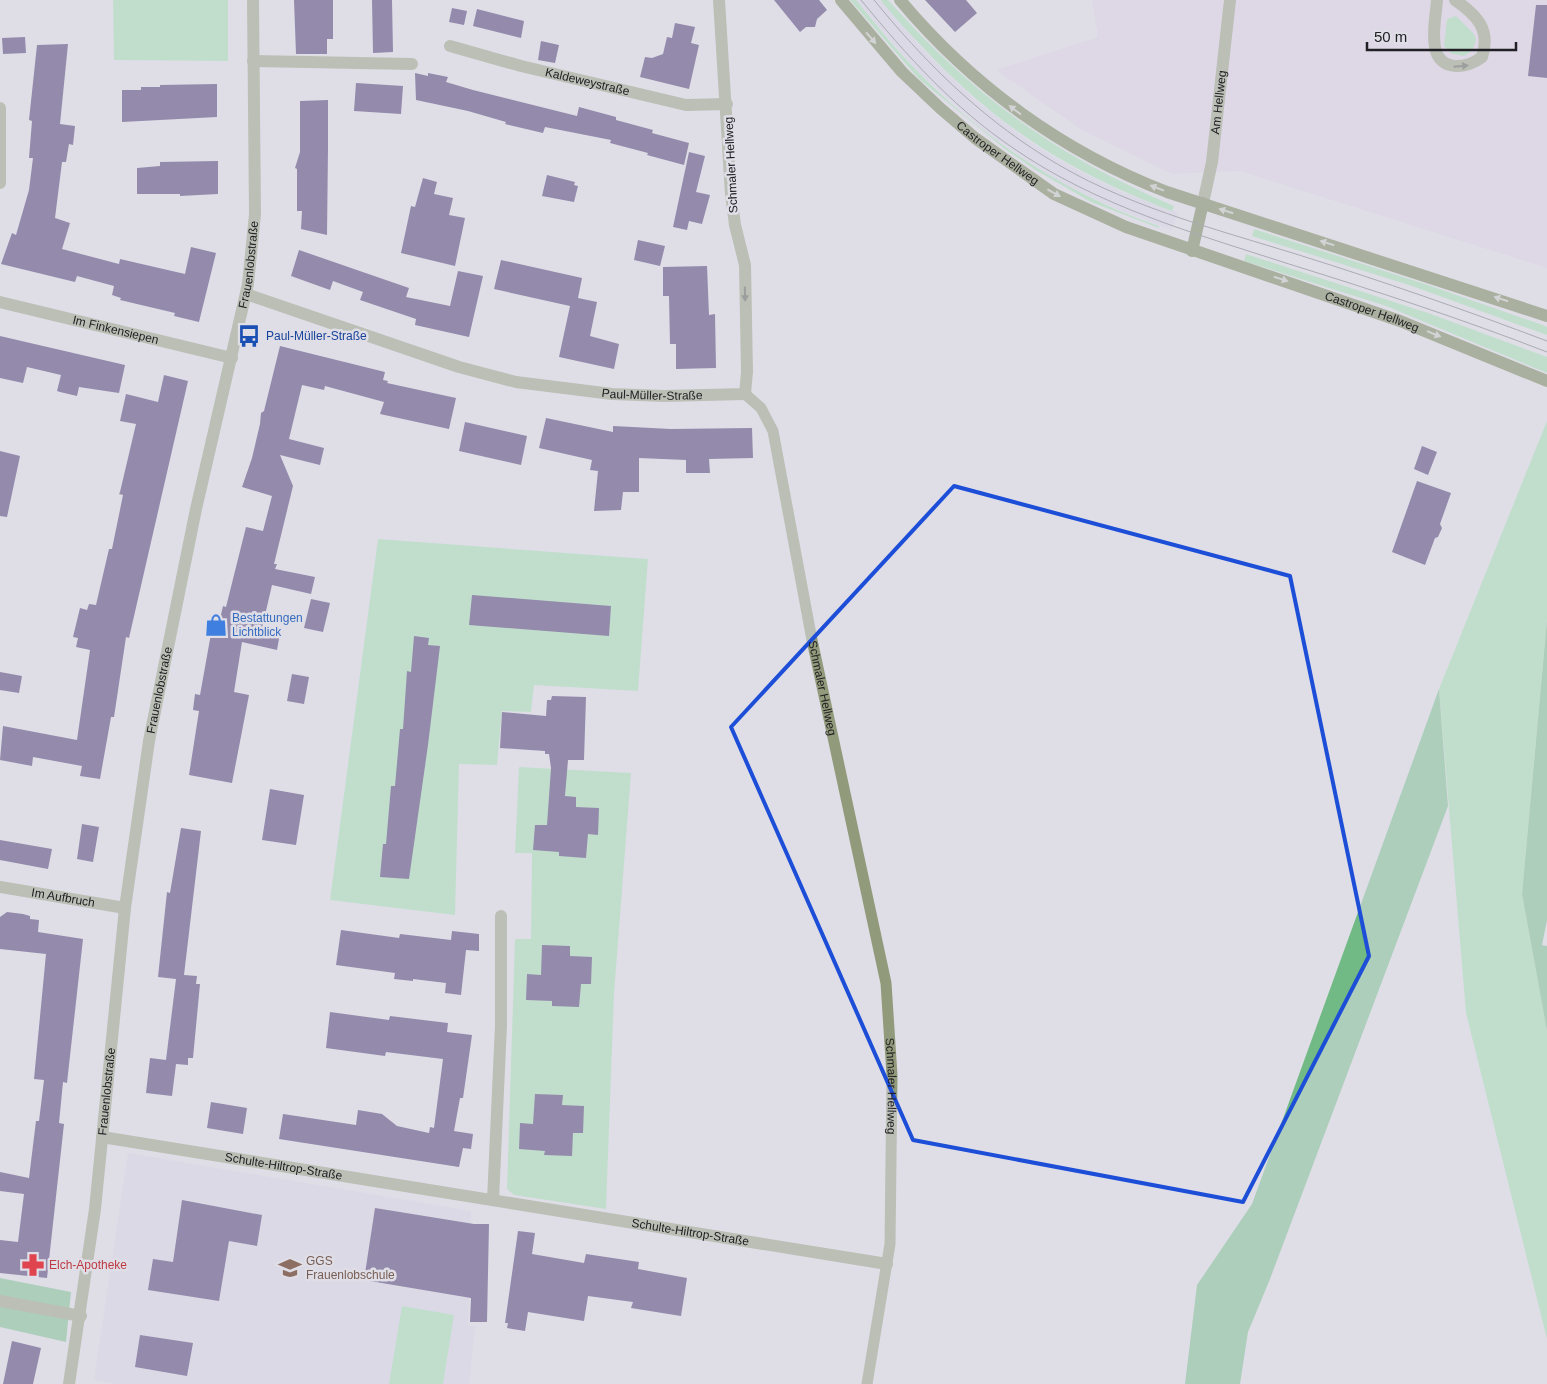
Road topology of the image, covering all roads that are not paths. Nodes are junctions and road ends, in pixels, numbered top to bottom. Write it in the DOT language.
graph roads {
  1 [pos="253,0"];
  2 [pos="719,0"];
  3 [pos="841,0"];
  4 [pos="900,0"];
  5 [pos="1230,0"];
  6 [pos="1437,0"];
  7 [pos="1455,0"];
  8 [pos="450,46"];
  9 [pos="253,61"];
  10 [pos="412,64"];
  11 [pos="727,104"];
  12 [pos="0,108"];
  13 [pos="0,183"];
  14 [pos="1203,203"];
  15 [pos="1192,251"];
  16 [pos="246,294"];
  17 [pos="0,302"];
  18 [pos="1547,316"];
  19 [pos="232,358"];
  20 [pos="1547,381"];
  21 [pos="745,394"];
  22 [pos="0,887"];
  23 [pos="125,908"];
  24 [pos="501,916"];
  25 [pos="102,1137"];
  26 [pos="493,1200"];
  27 [pos="887,1264"];
  28 [pos="0,1301"];
  29 [pos="81,1316"];
  30 [pos="69,1384"];
  31 [pos="867,1384"];
  1 -- 9 [label="street, Frauenlobstraße"];
  2 -- 11 [label="street, Schmaler Hellweg"];
  3 -- 15 [label="main road, Castroper Hellweg, one-way"];
  14 -- 4 [label="main road, one-way"];
  5 -- 14 [label="street, Am Hellweg"];
  6 -- 7 [label="street, one-way"];
  8 -- 11 [label="street, Kaldeweystraße"];
  9 -- 10 [label="street"];
  9 -- 16 [label="street, Frauenlobstraße"];
  11 -- 21 [label="street, Schmaler Hellweg, one-way"];
  12 -- 13 [label="street"];
  14 -- 15 [label="main road"];
  18 -- 14 [label="main road, one-way"];
  15 -- 20 [label="main road, Castroper Hellweg, one-way"];
  16 -- 19 [label="street, Frauenlobstraße"];
  16 -- 21 [label="street, Paul-Müller-Straße"];
  17 -- 19 [label="street, Im Finkensiepen"];
  19 -- 23 [label="street, Frauenlobstraße"];
  21 -- 27 [label="lane, Schmaler Hellweg"];
  22 -- 23 [label="street, Im Aufbruch"];
  23 -- 25 [label="street, Frauenlobstraße"];
  24 -- 26 [label="street"];
  25 -- 26 [label="street, Schulte-Hiltrop-Straße"];
  25 -- 29 [label="street, Frauenlobstraße"];
  26 -- 27 [label="street, Schulte-Hiltrop-Straße"];
  27 -- 31 [label="lane, Schmaler Hellweg"];
  28 -- 29 [label="street"];
  29 -- 30 [label="street, Frauenlobstraße"];
}
